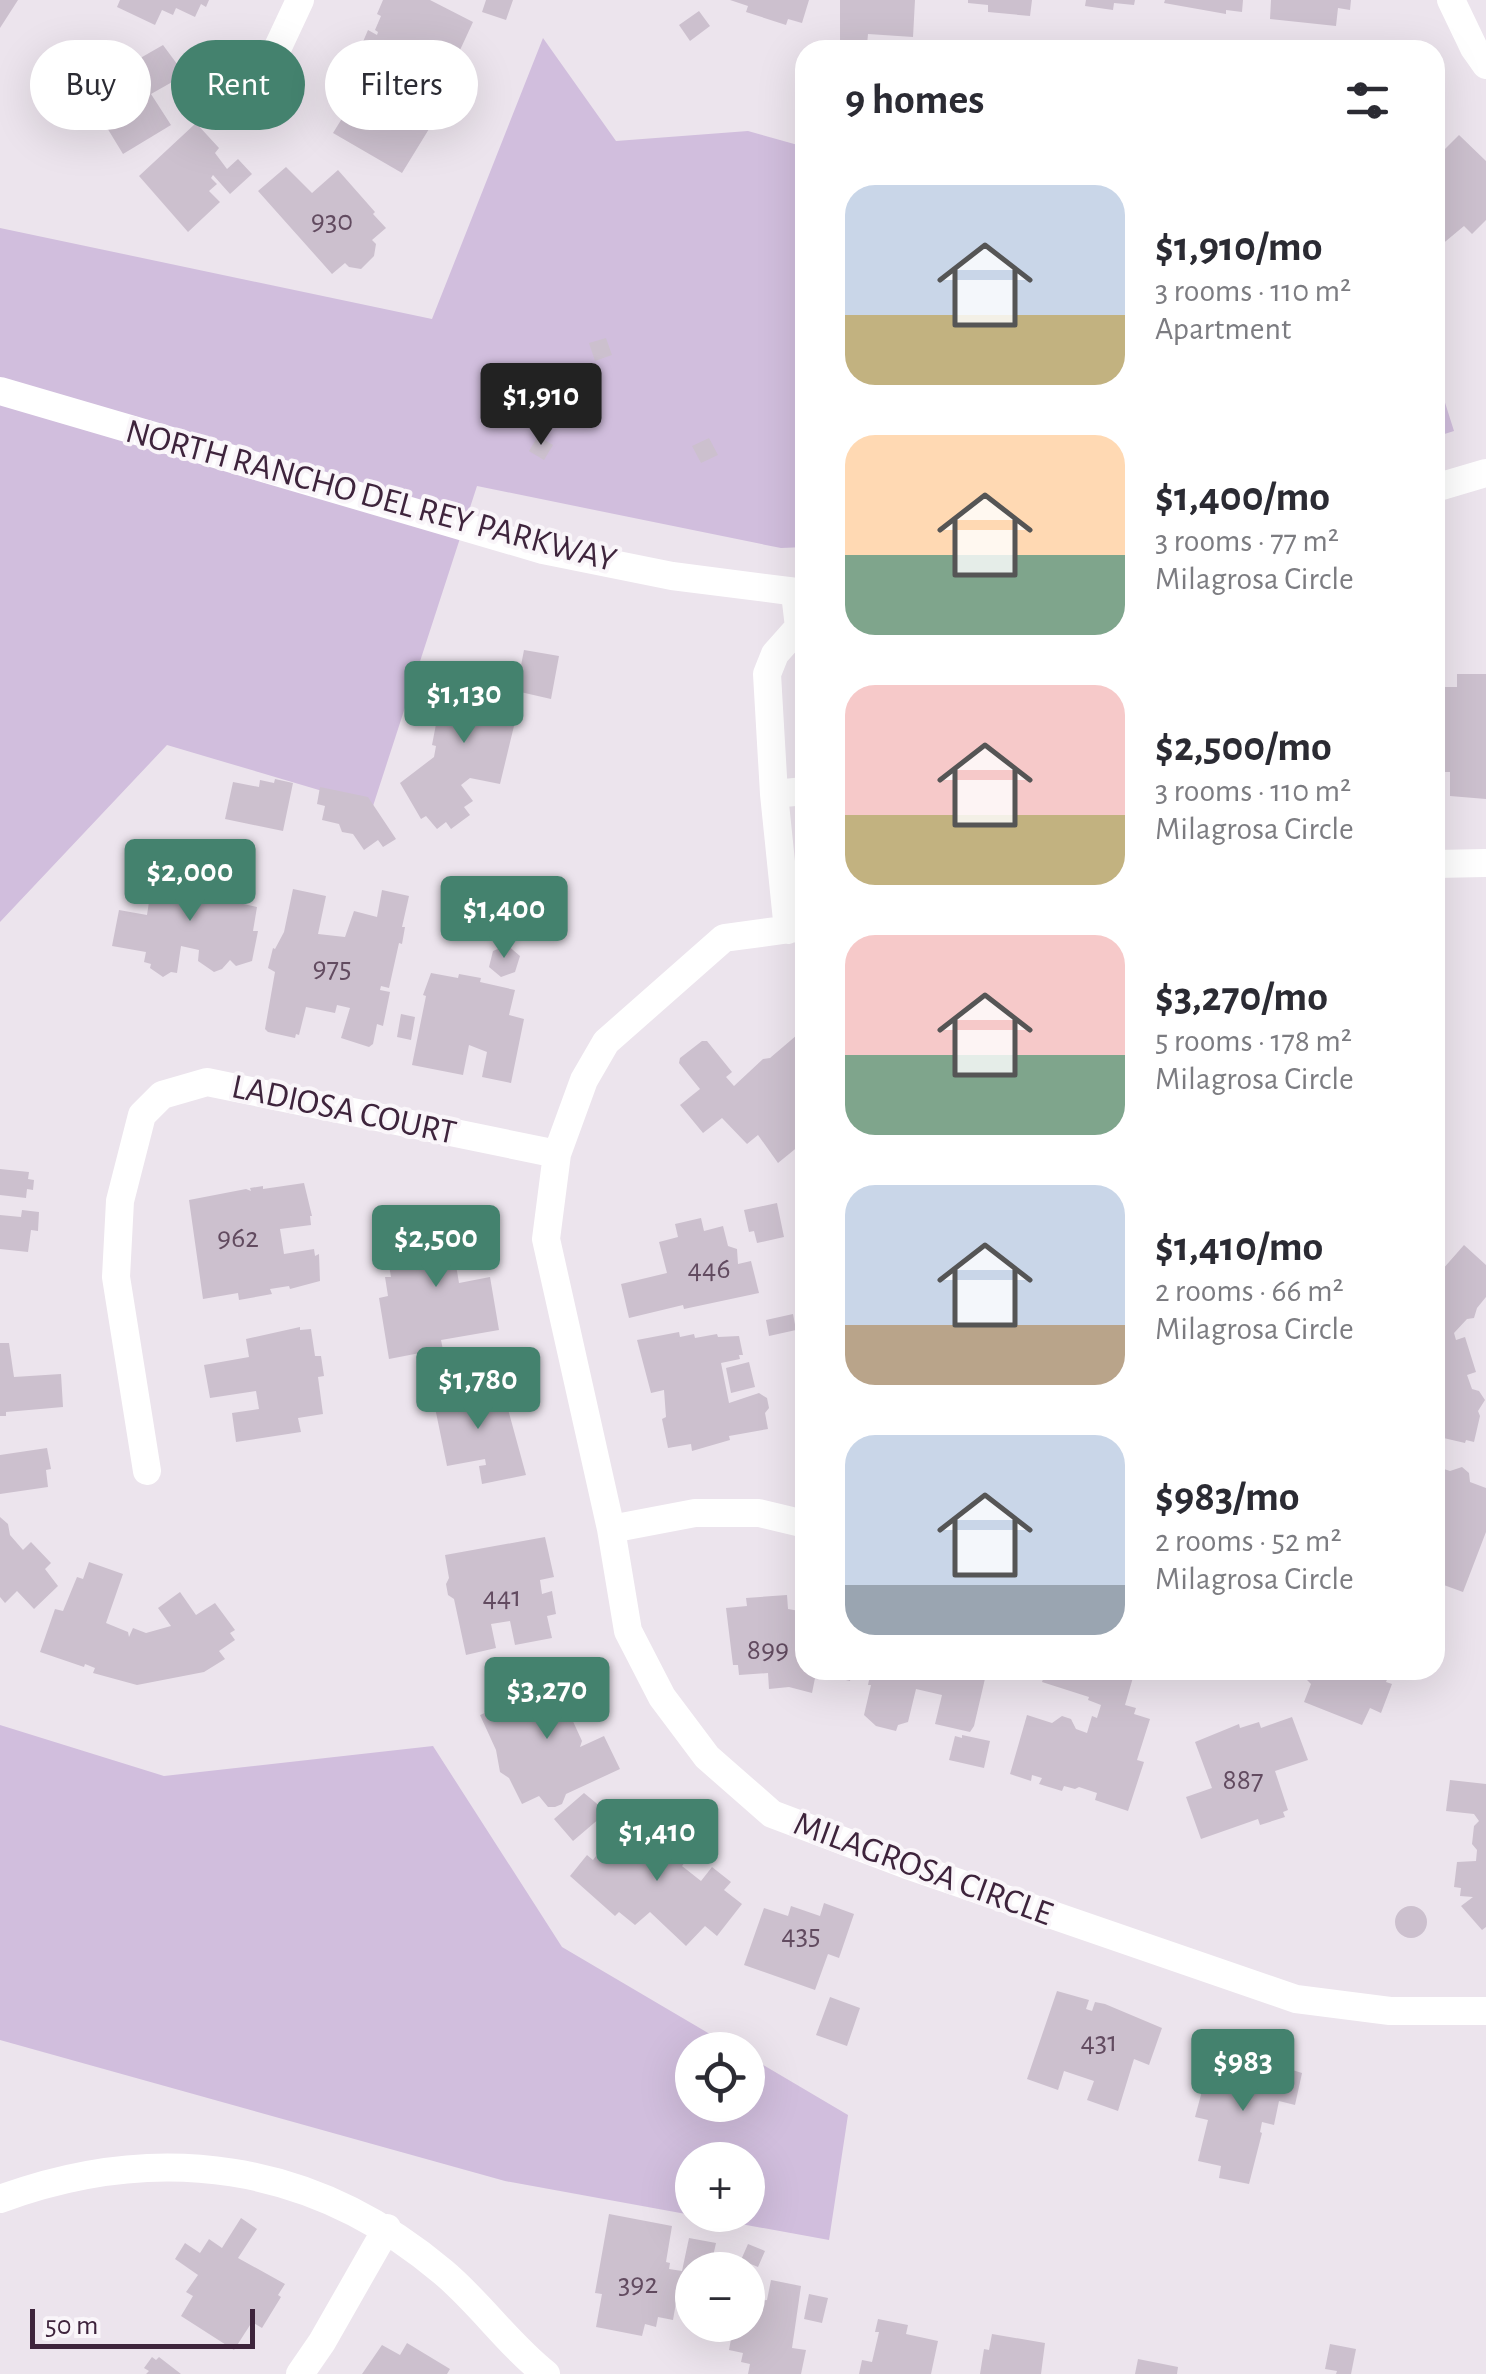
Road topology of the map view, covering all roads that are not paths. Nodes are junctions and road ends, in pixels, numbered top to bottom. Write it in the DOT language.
graph roads {
  1 [pos="300,0"];
  2 [pos="1451,0"];
  3 [pos="281,40"];
  4 [pos="1486,65"];
  5 [pos="0,391"];
  6 [pos="1486,473"];
  7 [pos="1445,485"];
  8 [pos="795,592"];
  9 [pos="795,635"];
  10 [pos="795,792"];
  11 [pos="774,794"];
  12 [pos="1445,864"];
  13 [pos="1486,864"];
  14 [pos="795,922"];
  15 [pos="795,928"];
  16 [pos="556,1154"];
  17 [pos="147,1472"];
  18 [pos="795,1522"];
  19 [pos="611,1529"];
  20 [pos="1486,2010"];
  21 [pos="0,2199"];
  22 [pos="387,2228"];
  23 [pos="300,2374"];
  24 [pos="546,2374"];
  1 -- 3 [label="street"];
  2 -- 4 [label="street"];
  5 -- 8 [label="street, NORTH RANCHO DEL REY PARKWAY"];
  6 -- 7 [label="street"];
  9 -- 11 [label="street"];
  10 -- 11 [label="street"];
  11 -- 14 [label="street"];
  12 -- 13 [label="street"];
  15 -- 16 [label="street, MILAGROSA CIRCLE"];
  16 -- 17 [label="street, LADIOSA COURT"];
  16 -- 19 [label="street, MILAGROSA CIRCLE"];
  18 -- 19 [label="street"];
  19 -- 20 [label="street, MILAGROSA CIRCLE"];
  21 -- 22 [label="street"];
  22 -- 23 [label="street"];
  22 -- 24 [label="street"];
}
